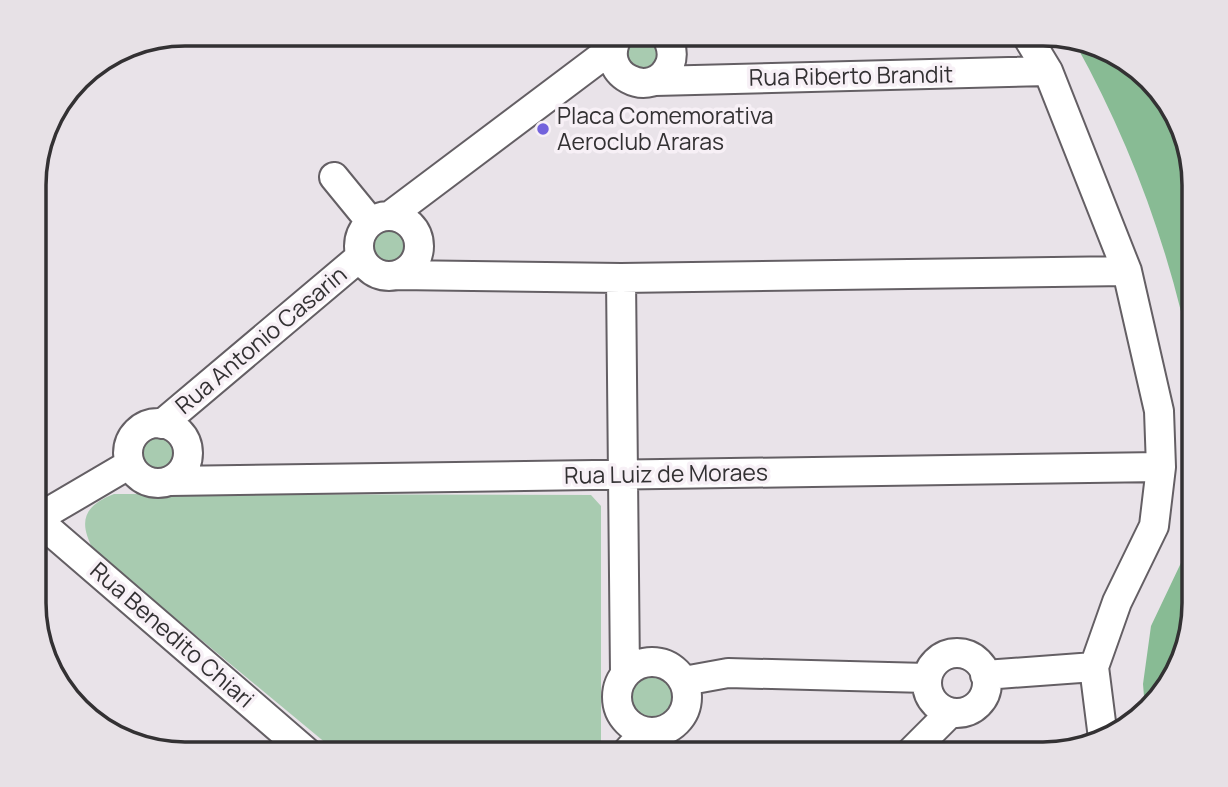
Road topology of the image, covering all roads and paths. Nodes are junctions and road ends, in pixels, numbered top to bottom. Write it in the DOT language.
graph roads {
  1 [pos="609,46"];
  2 [pos="616,46"];
  3 [pos="670,46"];
  4 [pos="1033,46"];
  5 [pos="1048,71"];
  6 [pos="654,81"];
  7 [pos="334,177"];
  8 [pos="381,218"];
  9 [pos="360,257"];
  10 [pos="1127,271"];
  11 [pos="398,275"];
  12 [pos="621,278"];
  13 [pos="162,424"];
  14 [pos="130,464"];
  15 [pos="1161,467"];
  16 [pos="623,475"];
  17 [pos="170,481"];
  18 [pos="46,511"];
  19 [pos="46,526"];
  20 [pos="1094,667"];
  21 [pos="625,674"];
  22 [pos="985,675"];
  23 [pos="927,678"];
  24 [pos="684,681"];
  25 [pos="950,713"];
  26 [pos="1102,729"];
  27 [pos="645,732"];
  28 [pos="636,741"];
  29 [pos="923,741"];
  30 [pos="295,742"];
  1 -- 8 [label="street"];
  2 -- 6 [label="street, Rua Riberto Brandit"];
  3 -- 6 [label="street"];
  4 -- 5 [label="street"];
  5 -- 6 [label="street, Rua Riberto Brandit"];
  5 -- 10 [label="street"];
  7 -- 8 [label="street"];
  8 -- 9 [label="street"];
  8 -- 11 [label="street"];
  9 -- 11 [label="street"];
  9 -- 13 [label="street, Rua Antonio Casarin"];
  10 -- 12 [label="street"];
  10 -- 15 [label="street"];
  11 -- 12 [label="street"];
  12 -- 16 [label="street"];
  13 -- 14 [label="street"];
  13 -- 17 [label="street"];
  14 -- 17 [label="street"];
  14 -- 18 [label="street"];
  15 -- 16 [label="street, Rua Luiz de Moraes"];
  15 -- 20 [label="street"];
  16 -- 17 [label="street, Rua Luiz de Moraes"];
  16 -- 21 [label="street"];
  19 -- 30 [label="street, Rua Benedito Chiari"];
  20 -- 22 [label="street"];
  20 -- 26 [label="street"];
  21 -- 24 [label="street"];
  21 -- 27 [label="street"];
  22 -- 23 [label="street"];
  22 -- 25 [label="street"];
  23 -- 24 [label="street"];
  23 -- 25 [label="street"];
  24 -- 27 [label="street"];
  25 -- 29 [label="street"];
  27 -- 28 [label="street"];
}
